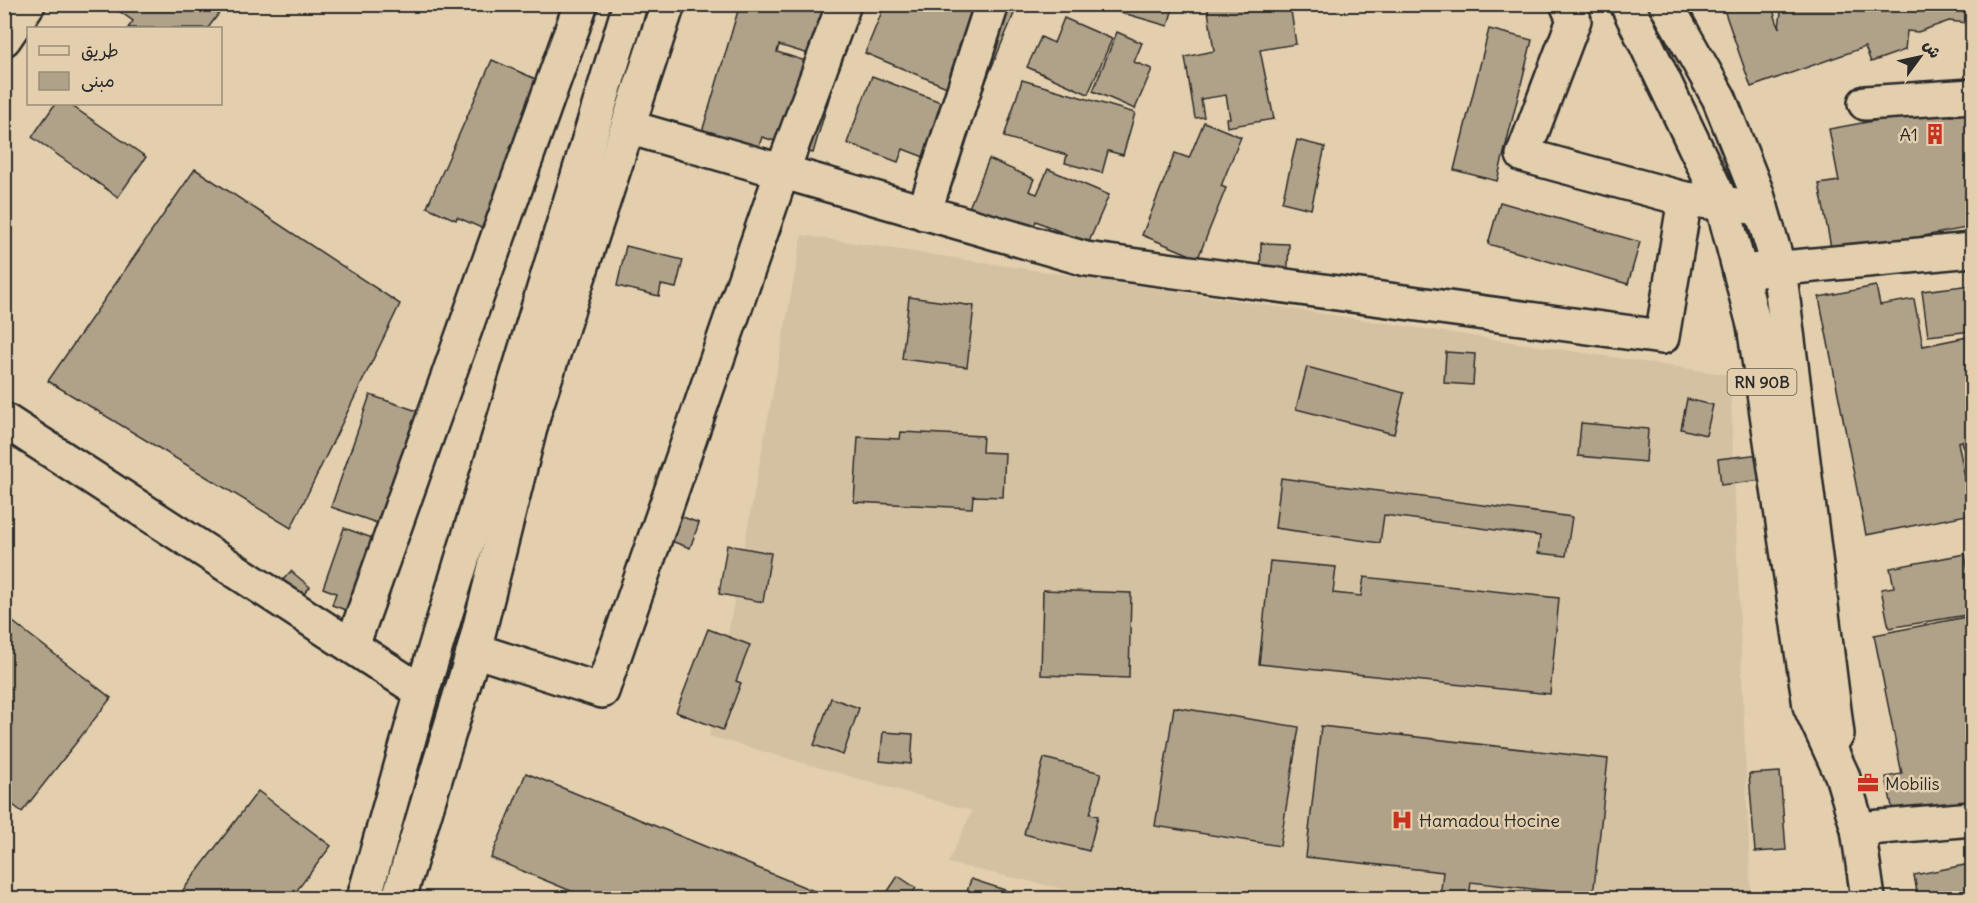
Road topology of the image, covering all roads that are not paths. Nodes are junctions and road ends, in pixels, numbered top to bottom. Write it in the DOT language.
graph roads {
  1 [pos="28,4"];
  2 [pos="582,4"];
  3 [pos="630,4"];
  4 [pos="668,4"];
  5 [pos="844,4"];
  6 [pos="992,4"];
  7 [pos="1567,4"];
  8 [pos="1627,4"];
  9 [pos="1666,4"];
  10 [pos="4,39"];
  11 [pos="1972,96"];
  12 [pos="1865,103"];
  13 [pos="628,127"];
  14 [pos="782,172"];
  15 [pos="1685,199"];
  16 [pos="1722,203"];
  17 [pos="1761,208"];
  18 [pos="924,213"];
  19 [pos="1972,250"];
  20 [pos="1779,268"];
  21 [pos="1740,272"];
  22 [pos="4,420"];
  23 [pos="352,646"];
  24 [pos="474,650"];
  25 [pos="422,692"];
  26 [pos="1842,775"];
  27 [pos="1972,819"];
  28 [pos="1858,829"];
  29 [pos="364,898"];
  30 [pos="399,898"];
  31 [pos="1868,898"];
  1 -- 10 [label="street"];
  2 -- 23 [label="street"];
  3 -- 25 [label="street"];
  4 -- 13 [label="street"];
  5 -- 14 [label="street"];
  6 -- 18 [label="street"];
  7 -- 15 [label="street"];
  8 -- 16 [label="street, RN 90B"];
  9 -- 17 [label="street, RN 90B"];
  11 -- 12 [label="street"];
  13 -- 14 [label="street"];
  13 -- 24 [label="street"];
  14 -- 18 [label="street"];
  14 -- 24 [label="street"];
  15 -- 16 [label="street"];
  15 -- 18 [label="street"];
  16 -- 17 [label="street"];
  16 -- 21 [label="street, RN 90B"];
  17 -- 20 [label="street, RN 90B"];
  19 -- 20 [label="street"];
  20 -- 21 [label="street"];
  20 -- 26 [label="street, RN 90B"];
  21 -- 26 [label="street, RN 90B"];
  22 -- 23 [label="street"];
  23 -- 25 [label="street"];
  24 -- 30 [label="street"];
  25 -- 29 [label="street"];
  26 -- 28 [label="street, RN 90B"];
  27 -- 28 [label="street"];
  28 -- 31 [label="street, RN 90B"];
}
